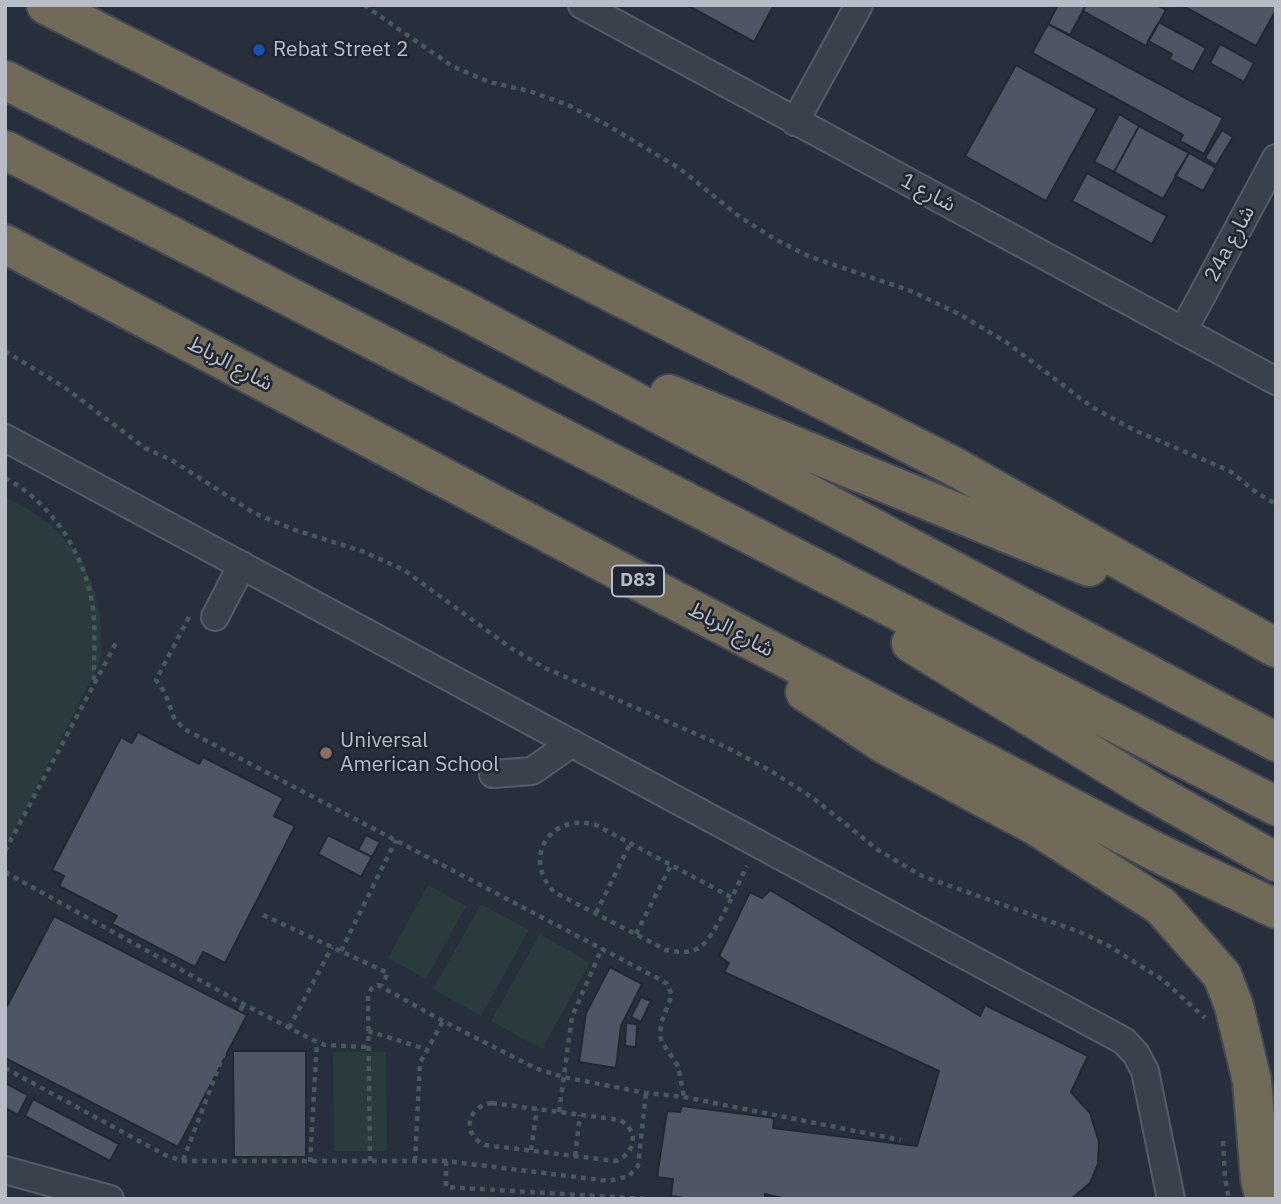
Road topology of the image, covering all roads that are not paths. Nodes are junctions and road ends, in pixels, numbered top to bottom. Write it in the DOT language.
graph roads {
  1 [pos="46,5"];
  2 [pos="582,5"];
  3 [pos="859,5"];
  4 [pos="5,80"];
  5 [pos="795,121"];
  6 [pos="5,150"];
  7 [pos="1276,158"];
  8 [pos="5,244"];
  9 [pos="463,310"];
  10 [pos="1183,331"];
  11 [pos="1276,381"];
  12 [pos="5,439"];
  13 [pos="664,492"];
  14 [pos="242,565"];
  15 [pos="659,592"];
  16 [pos="202,617"];
  17 [pos="1240,629"];
  18 [pos="1276,649"];
  19 [pos="1276,742"];
  20 [pos="572,743"];
  21 [pos="493,774"];
  22 [pos="1276,806"];
  23 [pos="1276,862"];
  24 [pos="1276,909"];
  25 [pos="5,1170"];
  26 [pos="110,1199"];
  27 [pos="1171,1199"];
  28 [pos="1265,1199"];
  1 -- 17 [label="highway"];
  2 -- 5 [label="street, شارع 1"];
  3 -- 5 [label="street"];
  4 -- 9 [label="highway"];
  5 -- 10 [label="street, شارع 1"];
  6 -- 13 [label="highway"];
  7 -- 10 [label="street, 24a شارع"];
  8 -- 15 [label="highway, شارع الرباط / D83"];
  9 -- 17 [label="highway"];
  9 -- 19 [label="highway"];
  10 -- 11 [label="street, شارع 1"];
  12 -- 14 [label="street"];
  13 -- 22 [label="highway"];
  13 -- 23 [label="highway"];
  14 -- 16 [label="street"];
  14 -- 20 [label="street"];
  15 -- 24 [label="highway, شارع الرباط / D83"];
  15 -- 28 [label="highway"];
  17 -- 18 [label="highway"];
  20 -- 21 [label="street"];
  20 -- 27 [label="street"];
  25 -- 26 [label="street"];
}
